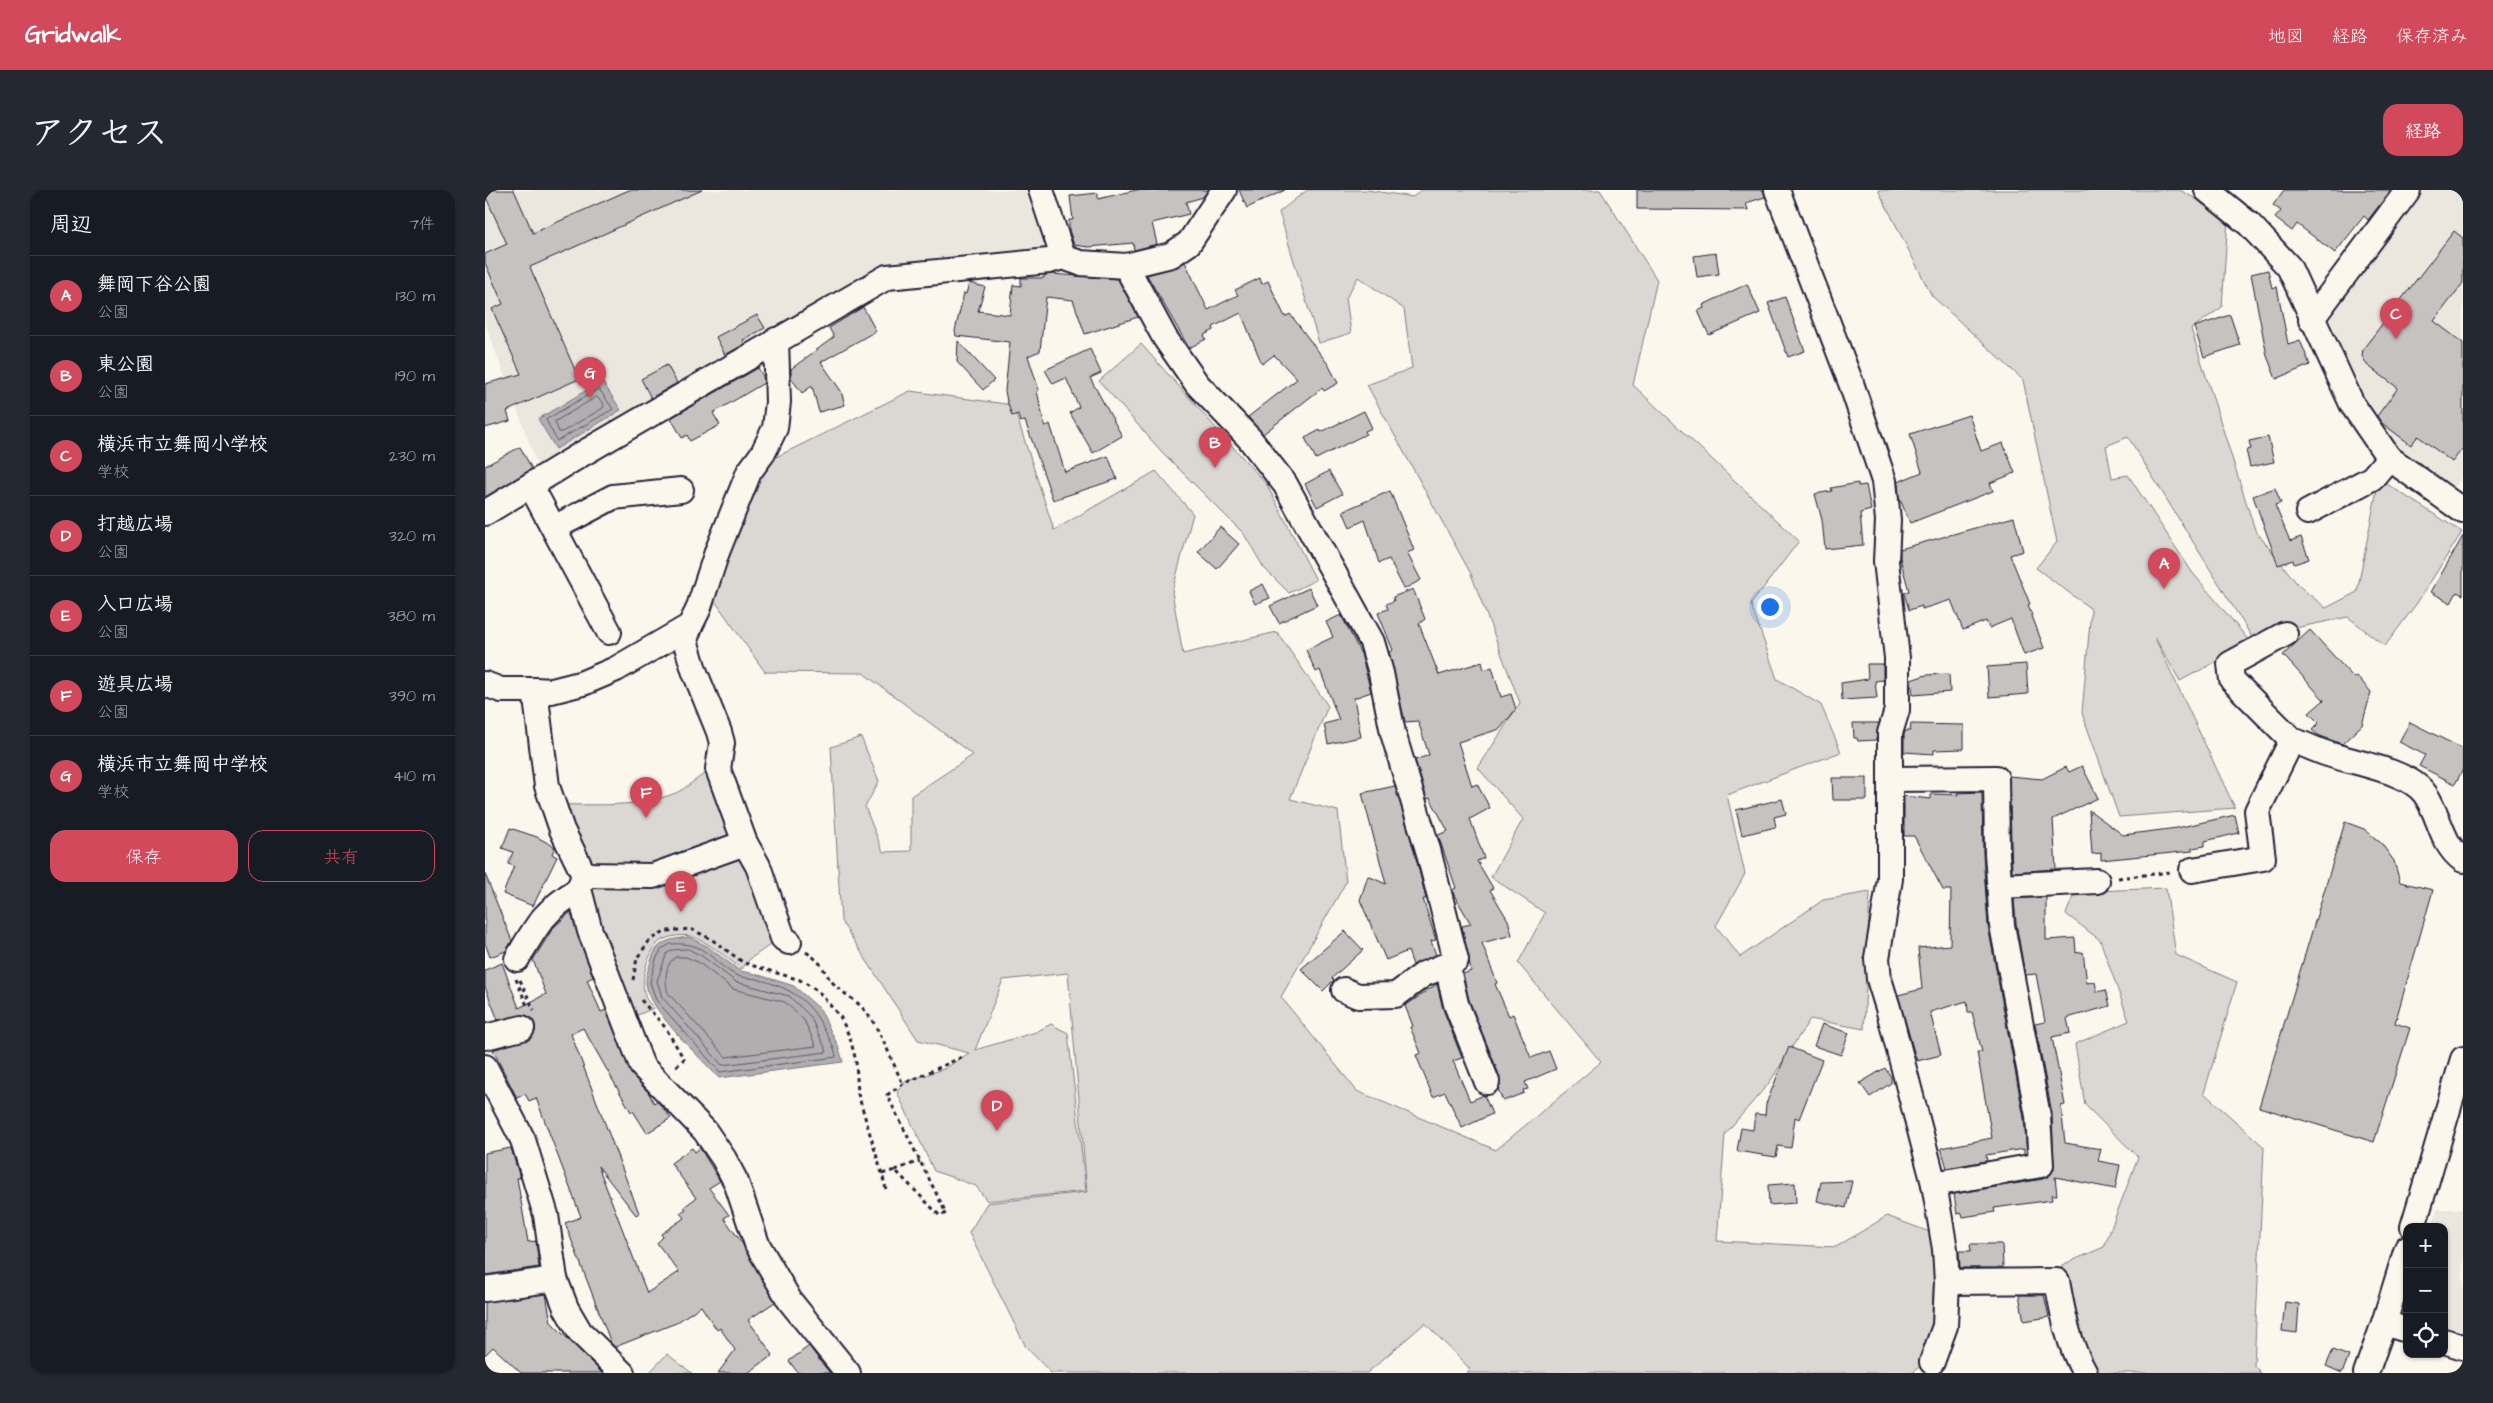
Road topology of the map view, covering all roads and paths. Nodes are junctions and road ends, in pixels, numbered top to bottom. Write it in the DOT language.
graph roads {
  1 [pos="1041,190"];
  2 [pos="1224,190"];
  3 [pos="1777,190"];
  4 [pos="2207,190"];
  5 [pos="2408,190"];
  6 [pos="1063,257"];
  7 [pos="1126,266"];
  8 [pos="2311,320"];
  9 [pos="776,340"];
  10 [pos="2389,458"];
  11 [pos="531,486"];
  12 [pos="681,490"];
  13 [pos="2459,501"];
  14 [pos="2308,512"];
  15 [pos="485,514"];
  16 [pos="554,528"];
  17 [pos="690,626"];
  18 [pos="609,632"];
  19 [pos="2285,634"];
  20 [pos="485,684"];
  21 [pos="535,690"];
  22 [pos="2292,740"];
  23 [pos="1892,779"];
  24 [pos="745,843"];
  25 [pos="2463,860"];
  26 [pos="2192,870"];
  27 [pos="2097,881"];
  28 [pos="581,882"];
  29 [pos="1999,886"];
  30 [pos="789,942"];
  31 [pos="517,959"];
  32 [pos="1447,965"];
  33 [pos="635,986"];
  34 [pos="1344,990"];
  35 [pos="638,992"];
  36 [pos="522,1028"];
  37 [pos="486,1031"];
  38 [pos="962,1057"];
  39 [pos="2463,1059"];
  40 [pos="485,1067"];
  41 [pos="1487,1082"];
  42 [pos="659,1083"];
  43 [pos="903,1084"];
  44 [pos="920,1161"];
  45 [pos="895,1170"];
  46 [pos="882,1174"];
  47 [pos="1934,1184"];
  48 [pos="886,1189"];
  49 [pos="2414,1223"];
  50 [pos="2403,1261"];
  51 [pos="555,1279"];
  52 [pos="1947,1282"];
  53 [pos="485,1289"];
  54 [pos="2385,1322"];
  55 [pos="2403,1329"];
  56 [pos="2448,1342"];
  57 [pos="2463,1347"];
  58 [pos="1932,1362"];
  59 [pos="622,1373"];
  60 [pos="848,1373"];
  61 [pos="2085,1373"];
  62 [pos="2366,1373"];
  1 -- 6 [label="street"];
  2 -- 7 [label="street"];
  3 -- 23 [label="street"];
  4 -- 8 [label="street"];
  5 -- 8 [label="street"];
  6 -- 7 [label="street"];
  6 -- 9 [label="street"];
  7 -- 32 [label="street"];
  8 -- 10 [label="street"];
  9 -- 11 [label="street"];
  9 -- 17 [label="street"];
  10 -- 13 [label="street"];
  10 -- 14 [label="street"];
  11 -- 15 [label="street"];
  11 -- 16 [label="street"];
  12 -- 16 [label="street"];
  16 -- 18 [label="street"];
  17 -- 21 [label="street"];
  17 -- 24 [label="street"];
  19 -- 22 [label="street"];
  20 -- 21 [label="street"];
  21 -- 28 [label="street"];
  22 -- 25 [label="street"];
  22 -- 26 [label="street"];
  23 -- 29 [label="street"];
  23 -- 47 [label="street"];
  24 -- 28 [label="street"];
  24 -- 30 [label="street"];
  26 -- 27 [label="path"];
  27 -- 29 [label="street"];
  28 -- 31 [label="street"];
  28 -- 42 [label="street"];
  29 -- 47 [label="street"];
  30 -- 43 [label="path"];
  31 -- 36 [label="path"];
  32 -- 34 [label="street"];
  32 -- 41 [label="street"];
  33 -- 46 [label="path"];
  35 -- 42 [label="path"];
  36 -- 37 [label="street"];
  38 -- 43 [label="path"];
  39 -- 49 [label="street"];
  40 -- 51 [label="street"];
  42 -- 60 [label="street"];
  43 -- 44 [label="path"];
  44 -- 45 [label="path"];
  44 -- 45 [label="path"];
  45 -- 46 [label="path"];
  46 -- 48 [label="path"];
  47 -- 52 [label="street"];
  50 -- 54 [label="street"];
  51 -- 53 [label="street"];
  51 -- 59 [label="street"];
  52 -- 58 [label="street"];
  52 -- 61 [label="street"];
  54 -- 55 [label="street"];
  54 -- 62 [label="street"];
  56 -- 57 [label="street"];
}
